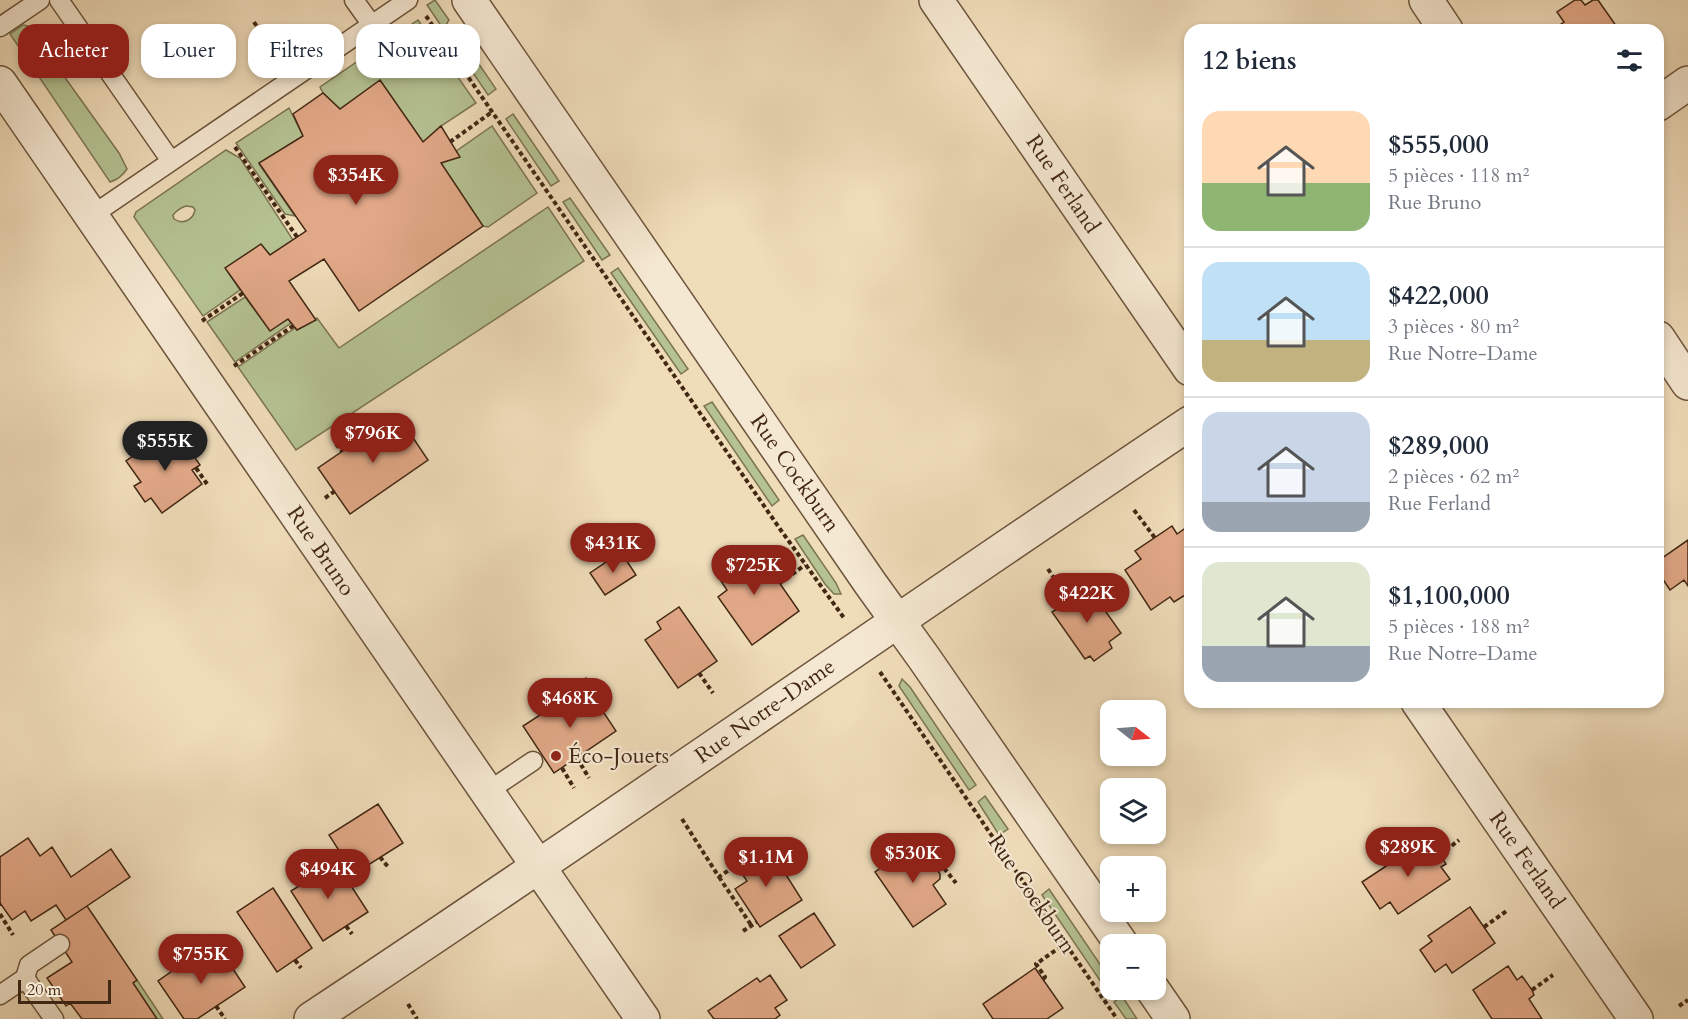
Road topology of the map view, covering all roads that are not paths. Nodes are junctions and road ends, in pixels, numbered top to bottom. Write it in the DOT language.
graph roads {
  1 [pos="40,0"];
  2 [pos="59,0"];
  3 [pos="354,0"];
  4 [pos="408,0"];
  5 [pos="469,0"];
  6 [pos="936,0"];
  7 [pos="1426,0"];
  8 [pos="371,24"];
  9 [pos="373,24"];
  10 [pos="1442,24"];
  11 [pos="0,27"];
  12 [pos="356,36"];
  13 [pos="1688,83"];
  14 [pos="0,84"];
  15 [pos="1664,100"];
  16 [pos="171,161"];
  17 [pos="91,216"];
  18 [pos="1664,347"];
  19 [pos="1184,360"];
  20 [pos="1688,383"];
  21 [pos="1184,427"];
  22 [pos="898,621"];
  23 [pos="1422,708"];
  24 [pos="533,761"];
  25 [pos="487,792"];
  26 [pos="538,868"];
  27 [pos="1114,934"];
  28 [pos="60,944"];
  29 [pos="25,978"];
  30 [pos="0,994"];
  31 [pos="1160,1000"];
  32 [pos="54,1019"];
  33 [pos="311,1019"];
  34 [pos="643,1019"];
  35 [pos="1173,1019"];
  36 [pos="1636,1019"];
  1 -- 11 [label="lane"];
  2 -- 16 [label="lane"];
  3 -- 8 [label="lane"];
  4 -- 9 [label="lane"];
  5 -- 22 [label="street, Rue Cockburn"];
  6 -- 19 [label="street, Rue Ferland"];
  7 -- 10 [label="street"];
  12 -- 16 [label="lane"];
  13 -- 15 [label="street"];
  14 -- 17 [label="street, Rue Bruno"];
  16 -- 17 [label="lane"];
  17 -- 25 [label="street, Rue Bruno"];
  18 -- 20 [label="street"];
  21 -- 22 [label="street, Rue Notre-Dame"];
  22 -- 26 [label="street, Rue Notre-Dame"];
  22 -- 27 [label="street, Rue Cockburn"];
  23 -- 36 [label="street, Rue Ferland"];
  24 -- 25 [label="lane"];
  25 -- 26 [label="street, Rue Bruno"];
  26 -- 33 [label="street, Rue Notre-Dame"];
  26 -- 34 [label="street, Rue Bruno"];
  28 -- 29 [label="lane"];
  29 -- 30 [label="lane"];
  29 -- 32 [label="lane"];
  31 -- 35 [label="street"];
}
